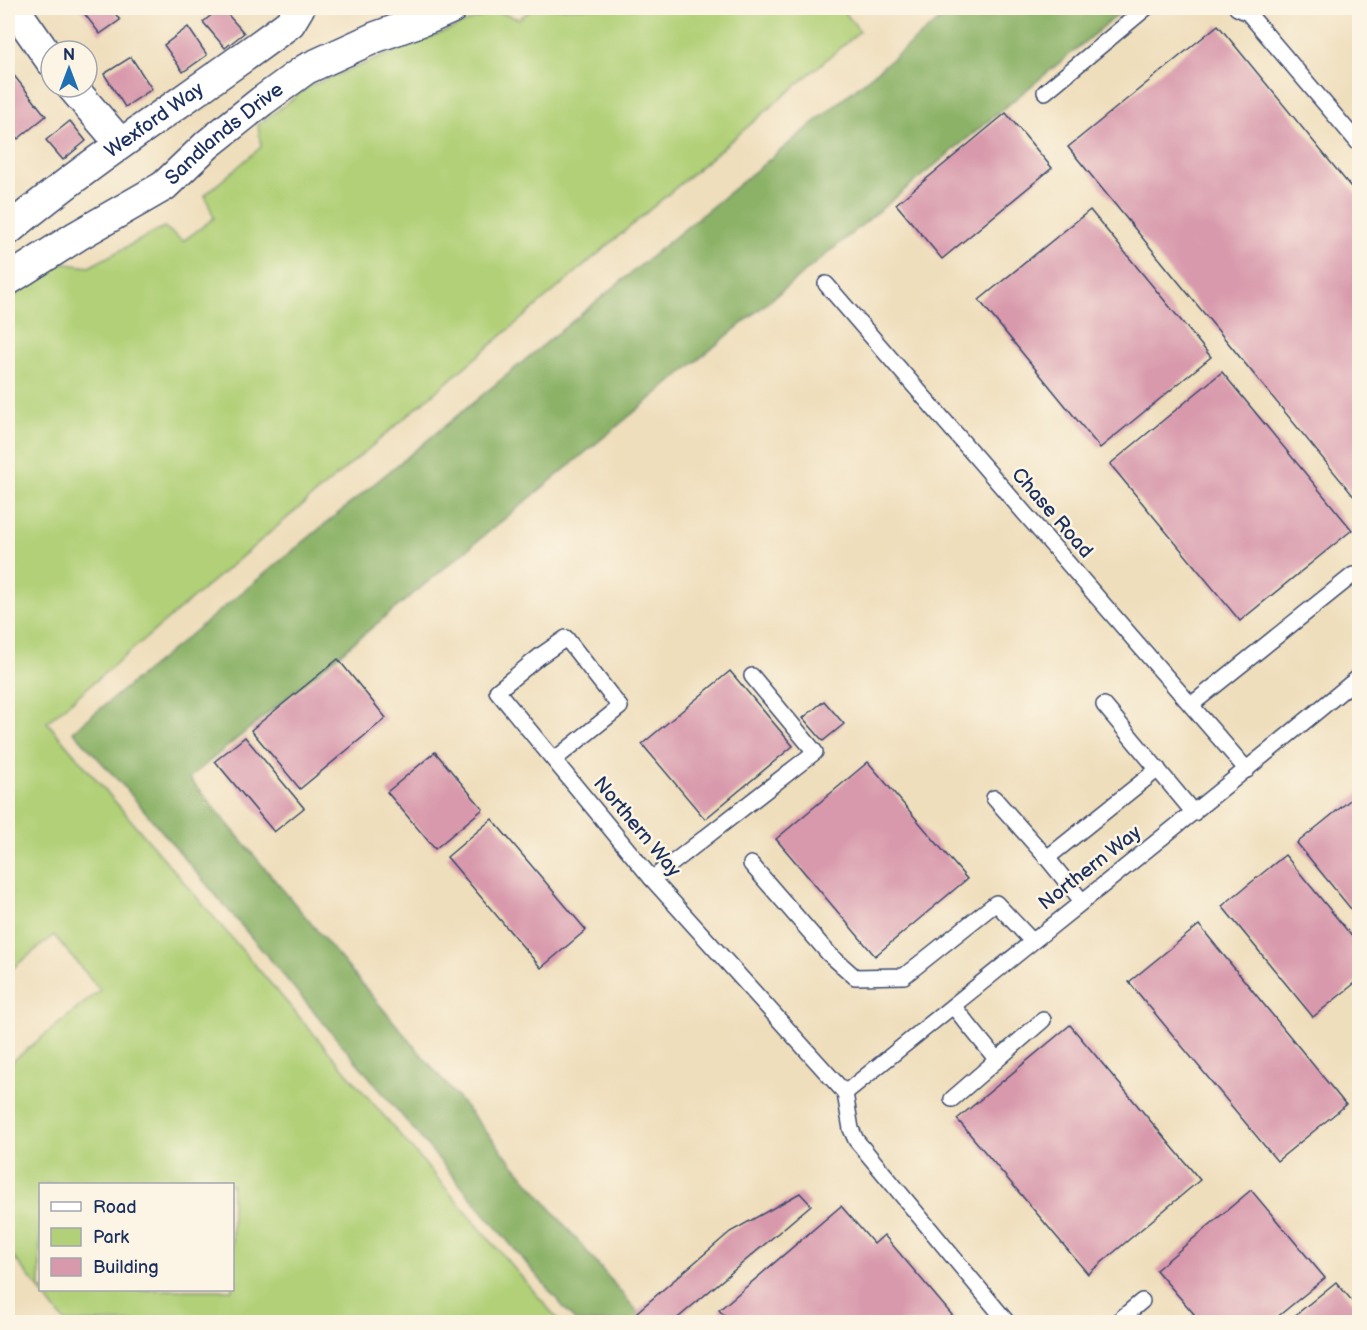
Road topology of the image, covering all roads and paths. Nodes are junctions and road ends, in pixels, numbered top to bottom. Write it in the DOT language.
graph roads {
  1 [pos="14,8"];
  2 [pos="299,8"];
  3 [pos="452,8"];
  4 [pos="1146,8"];
  5 [pos="1237,8"];
  6 [pos="39,44"];
  7 [pos="1045,92"];
  8 [pos="82,99"];
  9 [pos="120,143"];
  10 [pos="1359,145"];
  11 [pos="8,230"];
  12 [pos="8,280"];
  13 [pos="826,284"];
  14 [pos="1353,575"];
  15 [pos="752,676"];
  16 [pos="1359,676"];
  17 [pos="1104,705"];
  18 [pos="1191,705"];
  19 [pos="554,760"];
  20 [pos="1158,769"];
  21 [pos="1247,770"];
  22 [pos="994,798"];
  23 [pos="1194,813"];
  24 [pos="1047,858"];
  25 [pos="751,864"];
  26 [pos="652,879"];
  27 [pos="1082,901"];
  28 [pos="1032,941"];
  29 [pos="953,1006"];
  30 [pos="1043,1020"];
  31 [pos="997,1060"];
  32 [pos="846,1093"];
  33 [pos="952,1099"];
  34 [pos="1142,1301"];
  35 [pos="1007,1323"];
  36 [pos="1117,1323"];
  1 -- 6 [label="street"];
  2 -- 9 [label="street, Wexford Way"];
  3 -- 12 [label="street, Sandlands Drive"];
  4 -- 7 [label="lane"];
  5 -- 10 [label="lane"];
  8 -- 9 [label="street"];
  9 -- 11 [label="street, Wexford Way"];
  13 -- 18 [label="lane, Chase Road"];
  14 -- 18 [label="lane"];
  15 -- 26 [label="lane"];
  16 -- 21 [label="lane, Northern Way"];
  17 -- 20 [label="lane"];
  18 -- 21 [label="lane, Chase Road"];
  19 -- 19 [label="lane, Northern Way"];
  19 -- 26 [label="lane, Northern Way"];
  20 -- 23 [label="lane"];
  20 -- 24 [label="lane"];
  21 -- 23 [label="lane, Northern Way"];
  22 -- 24 [label="lane"];
  23 -- 27 [label="lane, Northern Way"];
  24 -- 27 [label="lane"];
  25 -- 28 [label="lane"];
  26 -- 32 [label="lane, Northern Way"];
  27 -- 28 [label="lane, Northern Way"];
  28 -- 29 [label="lane, Northern Way"];
  29 -- 31 [label="lane"];
  29 -- 32 [label="lane, Northern Way"];
  30 -- 31 [label="lane"];
  31 -- 33 [label="lane"];
  32 -- 35 [label="lane"];
  34 -- 36 [label="lane"];
}
